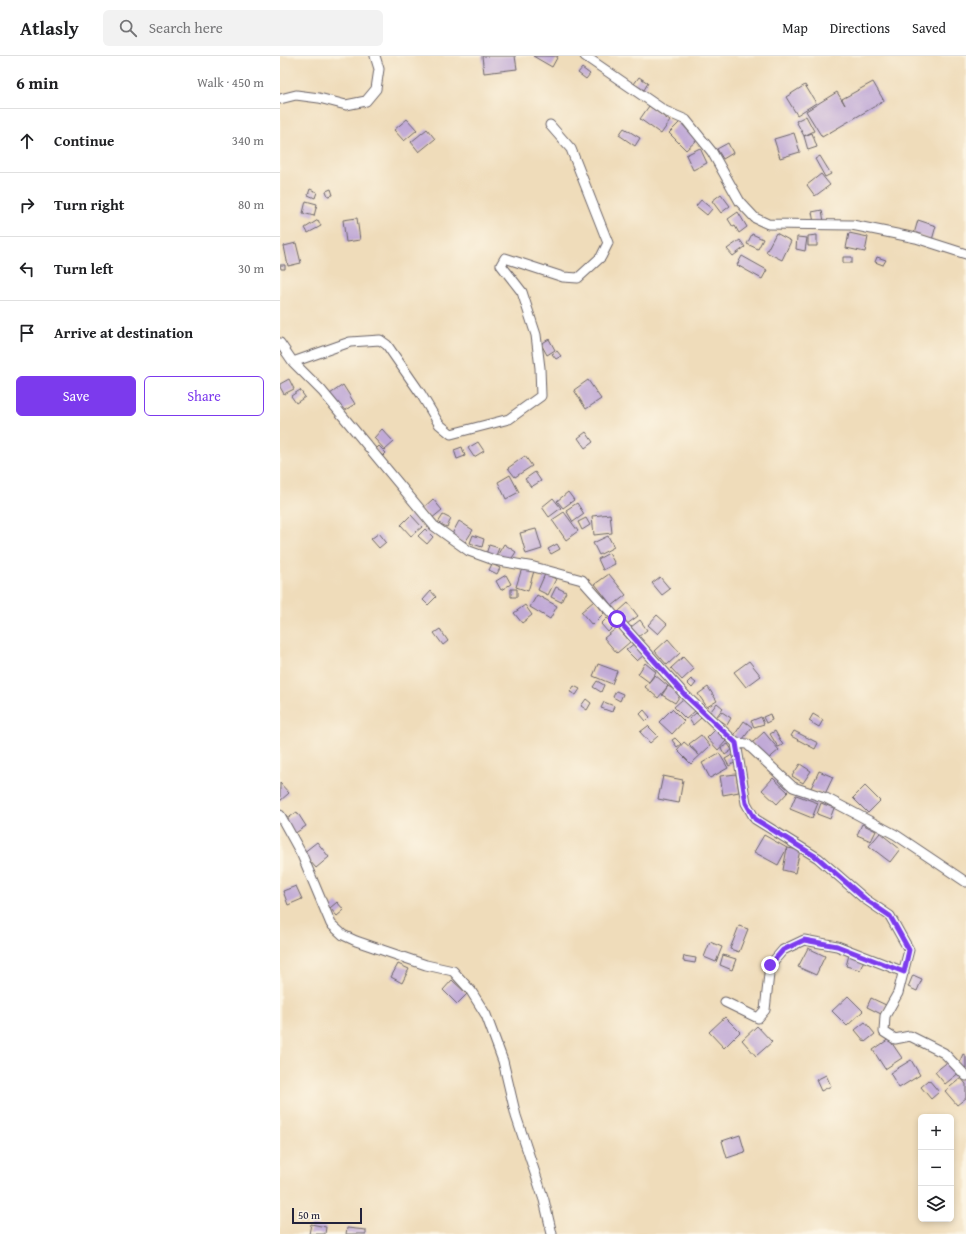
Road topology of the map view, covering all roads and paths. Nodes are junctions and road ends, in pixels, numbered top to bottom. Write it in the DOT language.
graph roads {
  1 [pos="375,56"];
  2 [pos="585,56"];
  3 [pos="280,99"];
  4 [pos="550,125"];
  5 [pos="966,254"];
  6 [pos="280,343"];
  7 [pos="293,362"];
  8 [pos="736,743"];
  9 [pos="280,815"];
  10 [pos="966,882"];
  11 [pos="904,972"];
  12 [pos="725,1002"];
  13 [pos="966,1076"];
  14 [pos="552,1234"];
  1 -- 3 [label="street"];
  2 -- 5 [label="street"];
  4 -- 7 [label="street"];
  6 -- 7 [label="street"];
  7 -- 8 [label="street"];
  8 -- 10 [label="street"];
  8 -- 11 [label="street"];
  9 -- 14 [label="street"];
  11 -- 12 [label="street"];
  11 -- 13 [label="street"];
}
